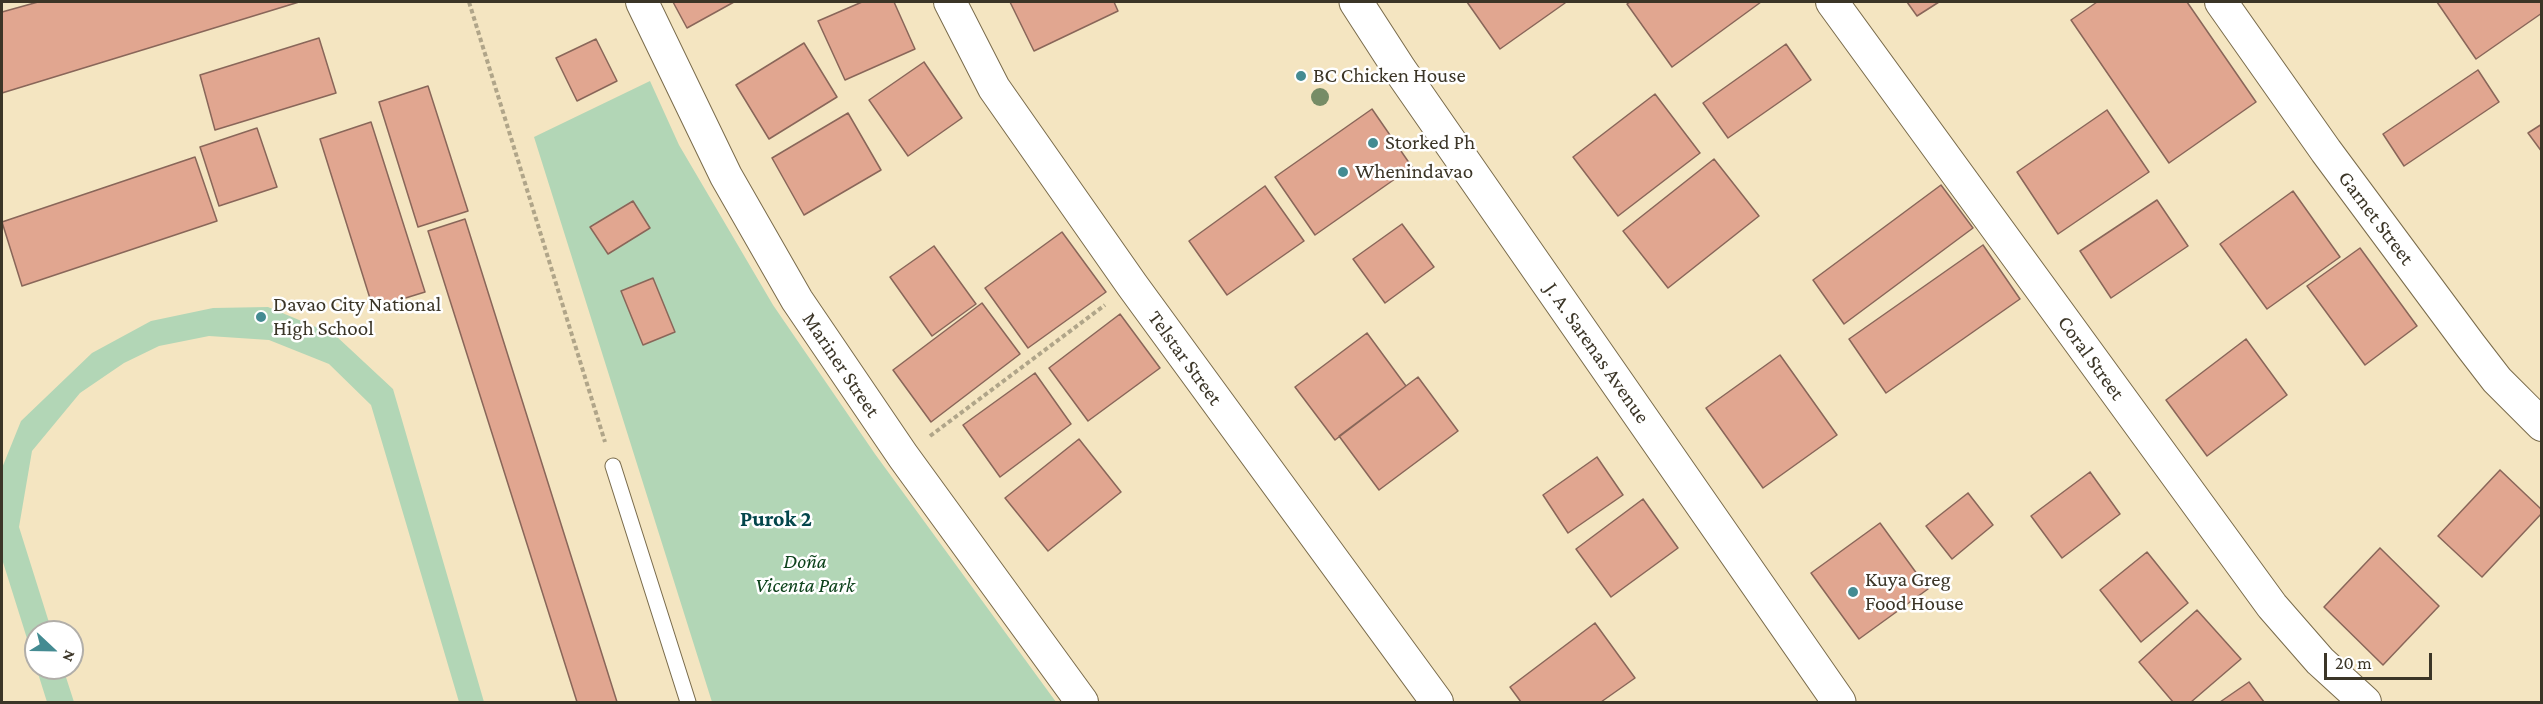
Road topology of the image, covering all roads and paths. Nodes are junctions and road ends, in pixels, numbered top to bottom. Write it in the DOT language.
graph roads {
  1 [pos="469,2"];
  2 [pos="642,2"];
  3 [pos="950,2"];
  4 [pos="1356,2"];
  5 [pos="1832,2"];
  6 [pos="2221,2"];
  7 [pos="1132,285"];
  8 [pos="2541,424"];
  9 [pos="903,456"];
  10 [pos="613,466"];
  11 [pos="688,702"];
  12 [pos="1082,702"];
  13 [pos="1437,702"];
  14 [pos="1839,702"];
  15 [pos="2365,702"];
  1 -- 10 [label="path"];
  2 -- 9 [label="street, Mariner Street"];
  3 -- 7 [label="street, Telstar Street"];
  4 -- 14 [label="main road, J. A. Sarenas Avenue"];
  5 -- 15 [label="street, Coral Street"];
  6 -- 8 [label="street, Garnet Street"];
  7 -- 9 [label="path"];
  7 -- 13 [label="street, Telstar Street"];
  9 -- 12 [label="street, Mariner Street"];
  10 -- 11 [label="lane"];
}
